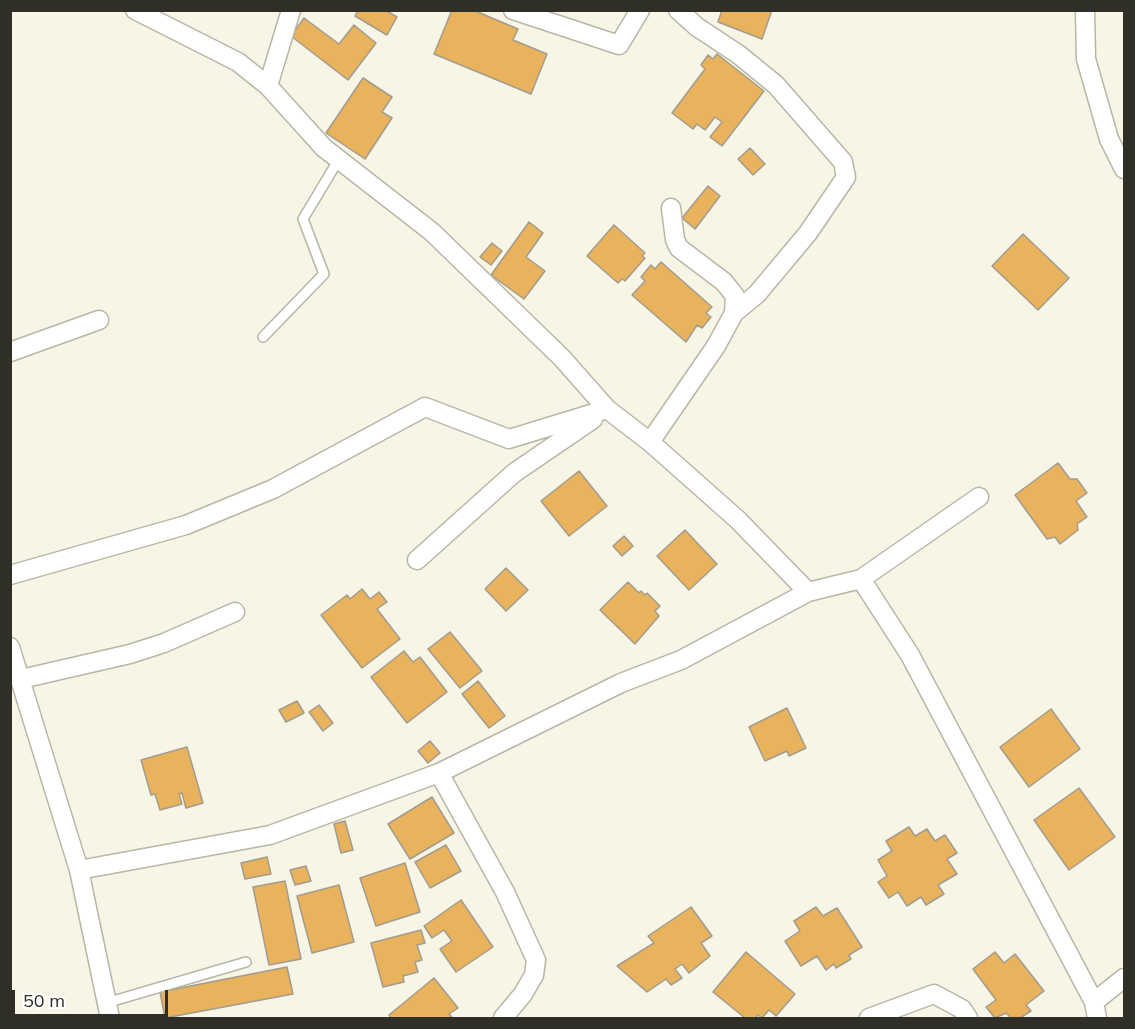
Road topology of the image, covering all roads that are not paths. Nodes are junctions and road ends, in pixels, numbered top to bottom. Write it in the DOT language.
graph roads {
  1 [pos="135,10"];
  2 [pos="291,10"];
  3 [pos="513,10"];
  4 [pos="640,10"];
  5 [pos="678,10"];
  6 [pos="1085,10"];
  7 [pos="268,86"];
  8 [pos="339,159"];
  9 [pos="1125,169"];
  10 [pos="670,208"];
  11 [pos="734,312"];
  12 [pos="99,320"];
  13 [pos="263,338"];
  14 [pos="10,352"];
  15 [pos="607,410"];
  16 [pos="650,442"];
  17 [pos="979,497"];
  18 [pos="417,560"];
  19 [pos="10,575"];
  20 [pos="861,579"];
  21 [pos="808,592"];
  22 [pos="235,612"];
  23 [pos="10,647"];
  24 [pos="21,679"];
  25 [pos="439,773"];
  26 [pos="79,870"];
  27 [pos="246,962"];
  28 [pos="1125,978"];
  29 [pos="1096,1010"];
  30 [pos="108,1011"];
  31 [pos="503,1018"];
  32 [pos="869,1018"];
  33 [pos="968,1018"];
  1 -- 7 [label="street"];
  2 -- 7 [label="street"];
  3 -- 4 [label="street"];
  5 -- 11 [label="street"];
  6 -- 9 [label="street"];
  7 -- 8 [label="street"];
  8 -- 13 [label="lane"];
  8 -- 15 [label="street"];
  10 -- 11 [label="street"];
  11 -- 16 [label="street"];
  12 -- 14 [label="street"];
  15 -- 16 [label="street"];
  15 -- 18 [label="street"];
  15 -- 19 [label="street"];
  16 -- 21 [label="street"];
  17 -- 20 [label="street"];
  20 -- 21 [label="street"];
  20 -- 29 [label="street"];
  21 -- 25 [label="street"];
  22 -- 24 [label="street"];
  23 -- 24 [label="street"];
  24 -- 26 [label="street"];
  25 -- 26 [label="street"];
  25 -- 31 [label="street"];
  26 -- 30 [label="street"];
  27 -- 30 [label="lane"];
  28 -- 29 [label="street"];
  32 -- 33 [label="street"];
}
